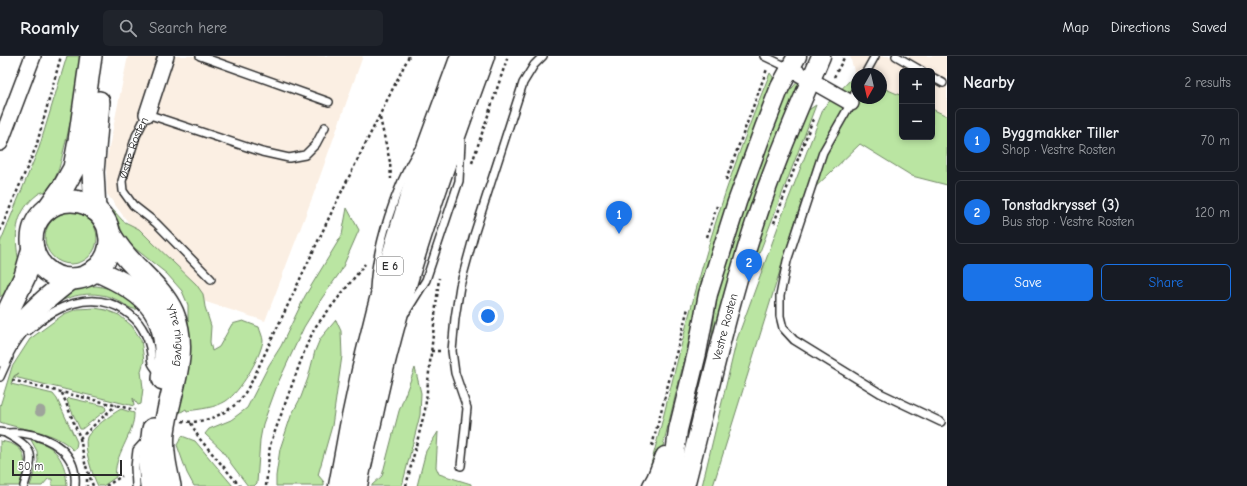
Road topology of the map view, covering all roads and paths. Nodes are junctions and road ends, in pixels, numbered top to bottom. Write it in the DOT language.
graph roads {
  1 [pos="32,56"];
  2 [pos="61,56"];
  3 [pos="91,56"];
  4 [pos="105,56"];
  5 [pos="166,56"];
  6 [pos="200,56"];
  7 [pos="409,56"];
  8 [pos="462,56"];
  9 [pos="483,56"];
  10 [pos="508,56"];
  11 [pos="543,56"];
  12 [pos="764,56"];
  13 [pos="821,56"];
  14 [pos="875,56"];
  15 [pos="896,56"];
  16 [pos="794,63"];
  17 [pos="868,68"];
  18 [pos="917,68"];
  19 [pos="935,79"];
  20 [pos="810,81"];
  21 [pos="943,83"];
  22 [pos="329,102"];
  23 [pos="851,103"];
  24 [pos="454,107"];
  25 [pos="147,114"];
  26 [pos="380,117"];
  27 [pos="325,127"];
  28 [pos="0,143"];
  29 [pos="471,166"];
  30 [pos="391,182"];
  31 [pos="49,207"];
  32 [pos="95,210"];
  33 [pos="0,231"];
  34 [pos="109,233"];
  35 [pos="33,248"];
  36 [pos="366,262"];
  37 [pos="95,270"];
  38 [pos="439,277"];
  39 [pos="71,279"];
  40 [pos="211,279"];
  41 [pos="380,337"];
  42 [pos="5,341"];
  43 [pos="0,377"];
  44 [pos="163,378"];
  45 [pos="12,380"];
  46 [pos="61,393"];
  47 [pos="116,406"];
  48 [pos="135,410"];
  49 [pos="941,422"];
  50 [pos="678,430"];
  51 [pos="3,433"];
  52 [pos="152,434"];
  53 [pos="85,463"];
  54 [pos="461,466"];
  55 [pos="122,476"];
  56 [pos="348,484"];
  57 [pos="24,486"];
  58 [pos="75,486"];
  59 [pos="93,486"];
  60 [pos="106,486"];
  61 [pos="136,486"];
  62 [pos="165,486"];
  63 [pos="240,486"];
  64 [pos="266,486"];
  65 [pos="406,486"];
  66 [pos="652,486"];
  67 [pos="668,486"];
  68 [pos="686,486"];
  1 -- 28 [label="street"];
  2 -- 33 [label="path"];
  3 -- 31 [label="main road"];
  4 -- 32 [label="main road"];
  5 -- 25 [label="street, Østre Rosten"];
  6 -- 22 [label="lane"];
  7 -- 26 [label="path"];
  8 -- 24 [label="highway, E 6"];
  9 -- 24 [label="highway, E 6"];
  10 -- 29 [label="path"];
  11 -- 54 [label="lane"];
  12 -- 16 [label="lane"];
  13 -- 20 [label="street, Vestre Rosten"];
  14 -- 17 [label="lane"];
  15 -- 18 [label="lane"];
  16 -- 20 [label="street"];
  16 -- 50 [label="street, Vestre Rosten"];
  19 -- 21 [label="lane"];
  20 -- 23 [label="street"];
  20 -- 68 [label="street, Vestre Rosten"];
  23 -- 49 [label="lane"];
  24 -- 41 [label="highway, E 6"];
  24 -- 41 [label="lane"];
  25 -- 27 [label="lane"];
  25 -- 40 [label="lane, Østre Rosten"];
  26 -- 30 [label="path"];
  26 -- 63 [label="path"];
  31 -- 32 [label="main road"];
  31 -- 35 [label="main road"];
  32 -- 34 [label="main road"];
  34 -- 37 [label="main road"];
  34 -- 62 [label="main road, Ytre ringveg"];
  35 -- 39 [label="main road"];
  35 -- 42 [label="main road"];
  36 -- 64 [label="path"];
  37 -- 39 [label="main road"];
  37 -- 44 [label="main road, Ytre ringveg"];
  38 -- 65 [label="path"];
  39 -- 42 [label="main road"];
  41 -- 56 [label="highway, E 6"];
  42 -- 43 [label="lane"];
  42 -- 44 [label="lane"];
  44 -- 52 [label="main road, Ytre ringveg"];
  45 -- 46 [label="path"];
  46 -- 47 [label="path"];
  46 -- 47 [label="path"];
  47 -- 48 [label="path"];
  50 -- 66 [label="street, Vestre Rosten"];
  50 -- 67 [label="street, Vestre Rosten"];
  51 -- 57 [label="lane"];
  51 -- 58 [label="lane"];
  52 -- 61 [label="lane"];
  52 -- 62 [label="main road, Ytre ringveg"];
  53 -- 59 [label="path"];
  55 -- 60 [label="path"];
}
